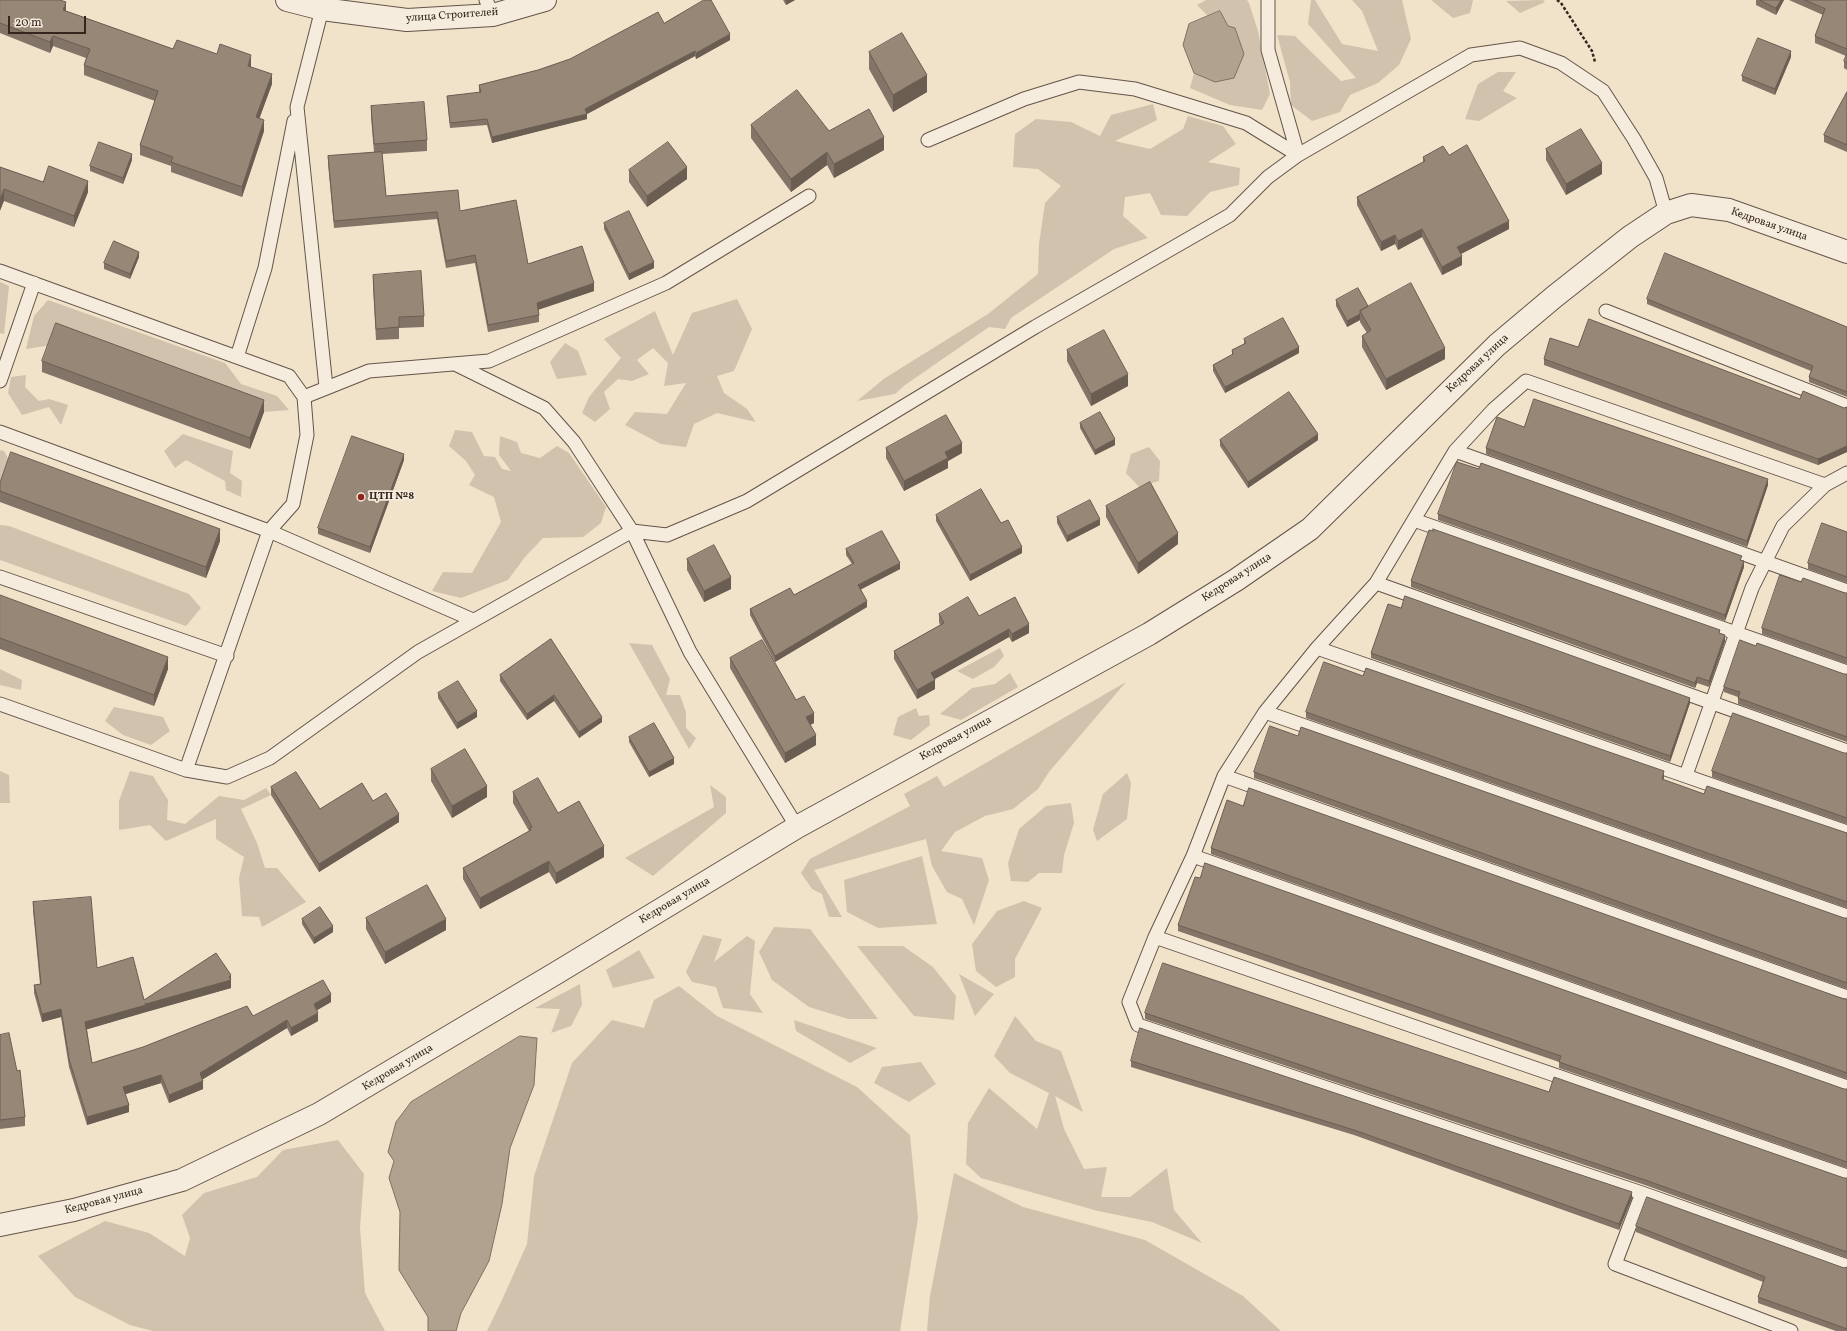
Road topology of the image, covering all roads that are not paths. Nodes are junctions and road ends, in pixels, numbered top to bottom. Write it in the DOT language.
graph roads {
  1 [pos="287,0"];
  2 [pos="545,0"];
  3 [pos="1268,0"];
  4 [pos="489,8"];
  5 [pos="322,9"];
  6 [pos="296,107"];
  7 [pos="928,140"];
  8 [pos="1298,155"];
  9 [pos="809,196"];
  10 [pos="1666,213"];
  11 [pos="1847,252"];
  12 [pos="0,271"];
  13 [pos="34,283"];
  14 [pos="1606,312"];
  15 [pos="237,357"];
  16 [pos="455,364"];
  17 [pos="0,381"];
  18 [pos="326,387"];
  19 [pos="304,397"];
  20 [pos="1847,406"];
  21 [pos="0,432"];
  22 [pos="1455,451"];
  23 [pos="1847,473"];
  24 [pos="1825,485"];
  25 [pos="1414,520"];
  26 [pos="269,531"];
  27 [pos="632,531"];
  28 [pos="1765,562"];
  29 [pos="0,577"];
  30 [pos="1376,583"];
  31 [pos="1847,591"];
  32 [pos="473,620"];
  33 [pos="1736,633"];
  34 [pos="1317,648"];
  35 [pos="227,656"];
  36 [pos="1847,672"];
  37 [pos="1712,703"];
  38 [pos="0,704"];
  39 [pos="1265,712"];
  40 [pos="1847,751"];
  41 [pos="186,770"];
  42 [pos="1686,775"];
  43 [pos="1224,776"];
  44 [pos="797,826"];
  45 [pos="1847,832"];
  46 [pos="1193,856"];
  47 [pos="1847,916"];
  48 [pos="1155,937"];
  49 [pos="1847,997"];
  50 [pos="1847,1087"];
  51 [pos="1847,1176"];
  52 [pos="1642,1193"];
  53 [pos="0,1225"];
  54 [pos="1847,1266"];
  55 [pos="1791,1331"];
  1 -- 5 [label="street, улица Строителей"];
  2 -- 4 [label="street, улица Строителей"];
  3 -- 8 [label="lane"];
  4 -- 5 [label="street, улица Строителей"];
  5 -- 6 [label="lane"];
  6 -- 15 [label="lane"];
  6 -- 18 [label="lane"];
  7 -- 8 [label="lane"];
  8 -- 10 [label="lane"];
  8 -- 27 [label="lane"];
  9 -- 16 [label="lane"];
  10 -- 11 [label="street, Кедровая улица"];
  10 -- 44 [label="street, Кедровая улица"];
  12 -- 13 [label="lane"];
  13 -- 15 [label="lane"];
  13 -- 17 [label="lane"];
  14 -- 20 [label="lane"];
  15 -- 19 [label="lane"];
  16 -- 18 [label="lane"];
  16 -- 27 [label="lane"];
  18 -- 19 [label="lane"];
  19 -- 26 [label="lane"];
  21 -- 26 [label="lane"];
  22 -- 24 [label="lane"];
  22 -- 25 [label="lane"];
  22 -- 28 [label="lane"];
  23 -- 24 [label="lane"];
  24 -- 28 [label="lane"];
  25 -- 30 [label="lane"];
  25 -- 33 [label="lane"];
  26 -- 32 [label="lane"];
  26 -- 35 [label="lane"];
  27 -- 32 [label="lane"];
  27 -- 44 [label="lane"];
  28 -- 31 [label="lane"];
  28 -- 33 [label="lane"];
  29 -- 35 [label="lane"];
  30 -- 34 [label="lane"];
  30 -- 37 [label="lane"];
  32 -- 41 [label="lane"];
  33 -- 36 [label="lane"];
  33 -- 37 [label="lane"];
  34 -- 39 [label="lane"];
  34 -- 42 [label="lane"];
  35 -- 41 [label="lane"];
  37 -- 40 [label="lane"];
  37 -- 42 [label="lane"];
  38 -- 41 [label="lane"];
  39 -- 43 [label="lane"];
  39 -- 47 [label="lane"];
  42 -- 45 [label="lane"];
  43 -- 46 [label="lane"];
  43 -- 49 [label="lane"];
  44 -- 53 [label="street, Кедровая улица"];
  46 -- 48 [label="lane"];
  46 -- 50 [label="lane"];
  48 -- 51 [label="lane"];
  48 -- 52 [label="lane"];
  52 -- 54 [label="lane"];
  52 -- 55 [label="lane"];
}
